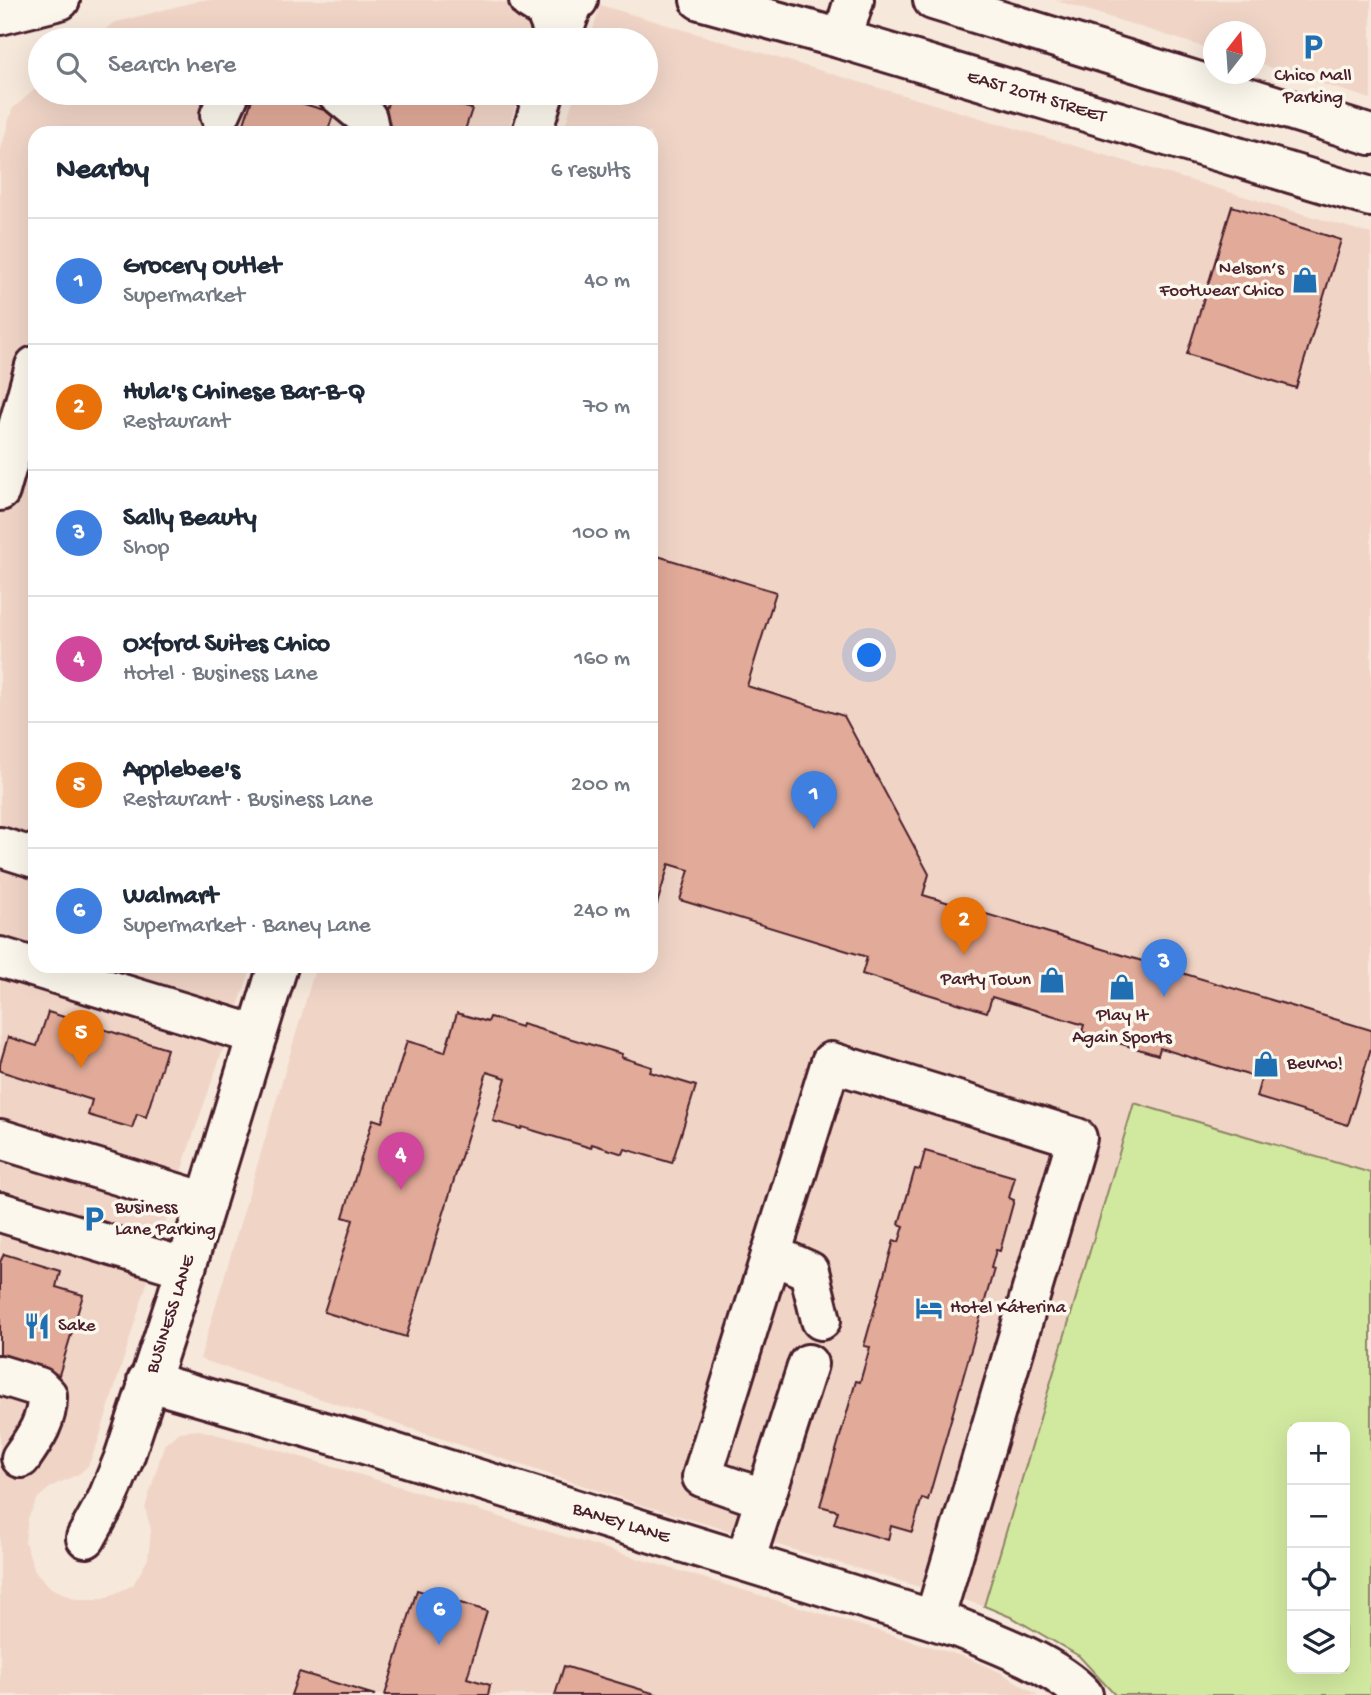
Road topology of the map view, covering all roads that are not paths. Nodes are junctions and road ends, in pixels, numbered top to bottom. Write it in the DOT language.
graph roads {
  1 [pos="60,0"];
  2 [pos="529,0"];
  3 [pos="578,0"];
  4 [pos="700,0"];
  5 [pos="854,0"];
  6 [pos="933,0"];
  7 [pos="805,14"];
  8 [pos="0,15"];
  9 [pos="553,28"];
  10 [pos="564,28"];
  11 [pos="842,39"];
  12 [pos="355,105"];
  13 [pos="540,105"];
  14 [pos="369,126"];
  15 [pos="534,126"];
  16 [pos="1371,135"];
  17 [pos="1371,197"];
  18 [pos="28,391"];
  19 [pos="0,491"];
  20 [pos="0,847"];
  21 [pos="28,856"];
  22 [pos="0,957"];
  23 [pos="28,965"];
  24 [pos="53,973"];
  25 [pos="276,973"];
  26 [pos="257,1035"];
  27 [pos="0,1139"];
  28 [pos="206,1202"];
  29 [pos="0,1212"];
  30 [pos="771,1254"];
  31 [pos="186,1268"];
  32 [pos="821,1320"];
  33 [pos="808,1364"];
  34 [pos="0,1375"];
  35 [pos="147,1381"];
  36 [pos="21,1458"];
  37 [pos="765,1499"];
  38 [pos="86,1538"];
  39 [pos="745,1561"];
  40 [pos="934,1620"];
  41 [pos="1083,1695"];
  1 -- 8 [label="street"];
  2 -- 9 [label="street"];
  3 -- 10 [label="street"];
  4 -- 7 [label="street, EAST 20TH STREET"];
  5 -- 11 [label="street"];
  6 -- 16 [label="street"];
  7 -- 11 [label="street, EAST 20TH STREET"];
  11 -- 17 [label="street, EAST 20TH STREET"];
  12 -- 14 [label="street"];
  13 -- 15 [label="street"];
  18 -- 19 [label="street"];
  20 -- 21 [label="street"];
  22 -- 23 [label="street"];
  24 -- 26 [label="street"];
  25 -- 26 [label="street, BUSINESS LANE"];
  26 -- 28 [label="street, BUSINESS LANE"];
  27 -- 28 [label="street"];
  28 -- 31 [label="street, BUSINESS LANE"];
  29 -- 31 [label="street"];
  30 -- 32 [label="street"];
  30 -- 37 [label="street"];
  30 -- 40 [label="street"];
  31 -- 35 [label="street, BUSINESS LANE"];
  33 -- 37 [label="street"];
  34 -- 36 [label="street"];
  35 -- 38 [label="street, BUSINESS LANE"];
  35 -- 39 [label="street, BANEY LANE"];
  37 -- 39 [label="street"];
  39 -- 40 [label="street, BANEY LANE"];
  40 -- 41 [label="street, BANEY LANE"];
}
